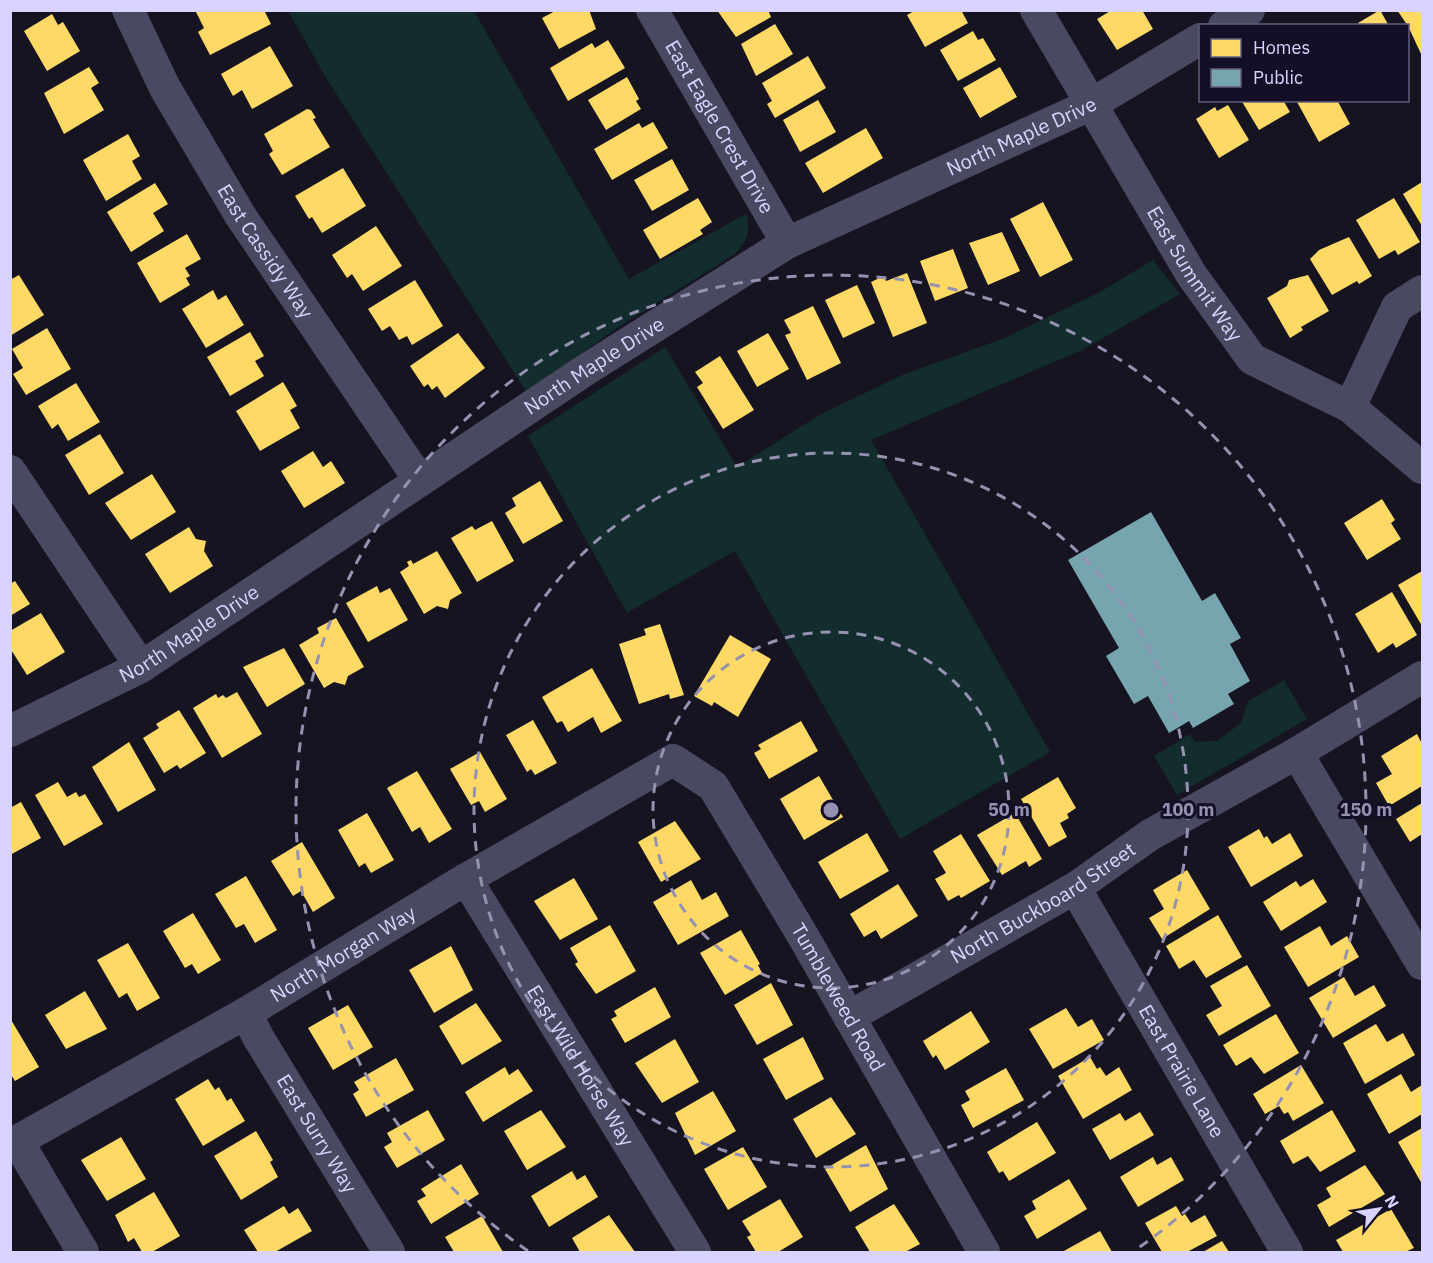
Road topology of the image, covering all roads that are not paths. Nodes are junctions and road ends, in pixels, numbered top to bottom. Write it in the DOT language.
graph roads {
  1 [pos="128,10"];
  2 [pos="652,10"];
  3 [pos="1036,10"];
  4 [pos="1249,10"];
  5 [pos="1227,24"];
  6 [pos="1199,40"];
  7 [pos="1090,105"];
  8 [pos="787,243"];
  9 [pos="1422,291"];
  10 [pos="1350,407"];
  11 [pos="1422,468"];
  12 [pos="10,471"];
  13 [pos="420,481"];
  14 [pos="141,667"];
  15 [pos="1422,677"];
  16 [pos="10,731"];
  17 [pos="1298,753"];
  18 [pos="673,760"];
  19 [pos="466,879"];
  20 [pos="1075,888"];
  21 [pos="1422,964"];
  22 [pos="246,1013"];
  23 [pos="849,1017"];
  24 [pos="14,1143"];
  25 [pos="83,1252"];
  26 [pos="389,1252"];
  27 [pos="695,1252"];
  28 [pos="984,1252"];
  29 [pos="1287,1252"];
  1 -- 13 [label="street, East Cassidy Way"];
  2 -- 8 [label="street, East Eagle Crest Drive"];
  3 -- 7 [label="street, East Summit Way"];
  4 -- 5 [label="street"];
  6 -- 7 [label="street, North Maple Drive"];
  7 -- 8 [label="street, North Maple Drive"];
  7 -- 10 [label="street, East Summit Way"];
  8 -- 13 [label="street, North Maple Drive"];
  9 -- 10 [label="street"];
  10 -- 11 [label="street, East Summit Way"];
  12 -- 14 [label="street"];
  13 -- 14 [label="street, North Maple Drive"];
  14 -- 16 [label="street, North Maple Drive"];
  15 -- 17 [label="street, North Buckboard Street"];
  17 -- 20 [label="street, North Buckboard Street"];
  17 -- 21 [label="street"];
  18 -- 19 [label="street, North Morgan Way"];
  18 -- 23 [label="street, Tumbleweed Road"];
  19 -- 22 [label="street, North Morgan Way"];
  19 -- 27 [label="street, East Wild Horse Way"];
  20 -- 23 [label="street, North Buckboard Street"];
  20 -- 29 [label="street, East Prairie Lane"];
  22 -- 24 [label="street, North Morgan Way"];
  22 -- 26 [label="street, East Surry Way"];
  23 -- 28 [label="street, Tumbleweed Road"];
  24 -- 25 [label="street"];
}
